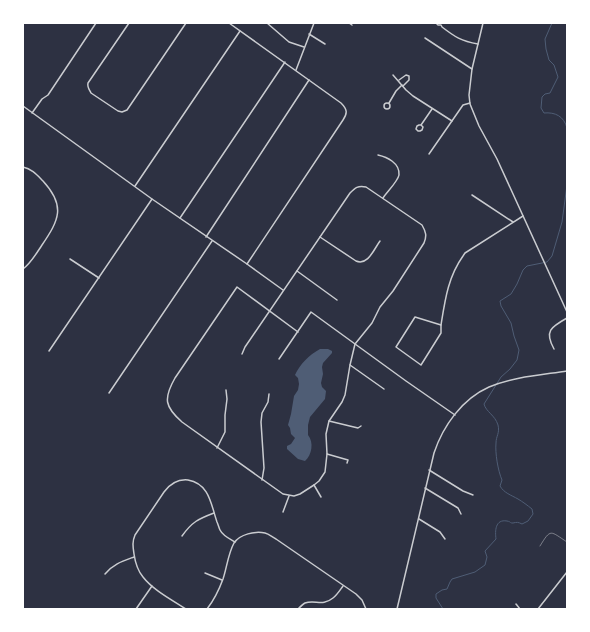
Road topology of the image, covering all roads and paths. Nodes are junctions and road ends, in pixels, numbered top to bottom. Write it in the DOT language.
graph roads {
  1 [pos="96,23"];
  2 [pos="129,23"];
  3 [pos="186,23"];
  4 [pos="229,23"];
  5 [pos="267,23"];
  6 [pos="314,23"];
  7 [pos="349,23"];
  8 [pos="436,23"];
  9 [pos="443,23"];
  10 [pos="483,23"];
  11 [pos="352,25"];
  12 [pos="441,25"];
  13 [pos="240,31"];
  14 [pos="309,34"];
  15 [pos="425,38"];
  16 [pos="325,44"];
  17 [pos="478,44"];
  18 [pos="304,47"];
  19 [pos="284,62"];
  20 [pos="472,69"];
  21 [pos="296,70"];
  22 [pos="394,75"];
  23 [pos="309,80"];
  24 [pos="399,80"];
  25 [pos="403,86"];
  26 [pos="389,103"];
  27 [pos="470,103"];
  28 [pos="23,106"];
  29 [pos="432,109"];
  30 [pos="32,113"];
  31 [pos="452,122"];
  32 [pos="421,125"];
  33 [pos="429,154"];
  34 [pos="378,155"];
  35 [pos="24,168"];
  36 [pos="135,186"];
  37 [pos="472,195"];
  38 [pos="382,198"];
  39 [pos="152,199"];
  40 [pos="524,216"];
  41 [pos="180,218"];
  42 [pos="513,222"];
  43 [pos="206,237"];
  44 [pos="320,237"];
  45 [pos="212,241"];
  46 [pos="380,241"];
  47 [pos="70,259"];
  48 [pos="247,264"];
  49 [pos="24,269"];
  50 [pos="297,271"];
  51 [pos="99,278"];
  52 [pos="283,290"];
  53 [pos="337,300"];
  54 [pos="269,311"];
  55 [pos="567,312"];
  56 [pos="567,318"];
  57 [pos="441,325"];
  58 [pos="298,332"];
  59 [pos="355,344"];
  60 [pos="554,349"];
  61 [pos="49,351"];
  62 [pos="242,354"];
  63 [pos="279,359"];
  64 [pos="350,365"];
  65 [pos="567,371"];
  66 [pos="384,389"];
  67 [pos="226,390"];
  68 [pos="109,393"];
  69 [pos="269,394"];
  70 [pos="455,414"];
  71 [pos="328,420"];
  72 [pos="361,426"];
  73 [pos="217,448"];
  74 [pos="327,454"];
  75 [pos="348,463"];
  76 [pos="429,470"];
  77 [pos="262,480"];
  78 [pos="314,486"];
  79 [pos="425,488"];
  80 [pos="474,495"];
  81 [pos="289,496"];
  82 [pos="321,497"];
  83 [pos="283,512"];
  84 [pos="214,513"];
  85 [pos="461,514"];
  86 [pos="419,519"];
  87 [pos="182,536"];
  88 [pos="445,539"];
  89 [pos="235,542"];
  90 [pos="567,542"];
  91 [pos="540,546"];
  92 [pos="134,557"];
  93 [pos="567,572"];
  94 [pos="205,573"];
  95 [pos="105,574"];
  96 [pos="222,580"];
  97 [pos="152,586"];
  98 [pos="343,586"];
  99 [pos="516,604"];
  100 [pos="136,609"];
  101 [pos="186,609"];
  102 [pos="207,609"];
  103 [pos="298,609"];
  104 [pos="366,609"];
  105 [pos="397,609"];
  106 [pos="520,609"];
  107 [pos="538,609"];
  1 -- 30 [label="street"];
  2 -- 3 [label="street"];
  4 -- 13 [label="street"];
  5 -- 18 [label="street"];
  6 -- 14 [label="street"];
  7 -- 11 [label="street"];
  8 -- 12 [label="street"];
  9 -- 12 [label="street"];
  10 -- 17 [label="street"];
  12 -- 17 [label="street"];
  13 -- 19 [label="street"];
  13 -- 36 [label="street"];
  14 -- 16 [label="street"];
  14 -- 18 [label="street"];
  15 -- 20 [label="street"];
  17 -- 20 [label="street"];
  18 -- 21 [label="street"];
  19 -- 21 [label="street"];
  19 -- 41 [label="street"];
  20 -- 27 [label="street"];
  21 -- 23 [label="street"];
  22 -- 24 [label="street"];
  23 -- 43 [label="street"];
  23 -- 48 [label="street"];
  24 -- 25 [label="street"];
  24 -- 25 [label="street"];
  25 -- 26 [label="street"];
  25 -- 29 [label="street"];
  27 -- 31 [label="street"];
  27 -- 40 [label="street"];
  28 -- 30 [label="street"];
  29 -- 31 [label="street"];
  29 -- 32 [label="street"];
  30 -- 36 [label="street"];
  31 -- 33 [label="street"];
  34 -- 38 [label="street"];
  35 -- 49 [label="street"];
  36 -- 39 [label="street"];
  37 -- 42 [label="street"];
  38 -- 44 [label="street"];
  38 -- 59 [label="street"];
  39 -- 41 [label="street"];
  39 -- 51 [label="street"];
  40 -- 42 [label="street"];
  40 -- 55 [label="street"];
  41 -- 43 [label="street"];
  42 -- 57 [label="street"];
  43 -- 45 [label="street"];
  44 -- 46 [label="street"];
  44 -- 50 [label="street"];
  45 -- 48 [label="street"];
  45 -- 68 [label="street"];
  47 -- 51 [label="street"];
  48 -- 52 [label="street"];
  50 -- 52 [label="street"];
  50 -- 53 [label="street"];
  51 -- 61 [label="street"];
  52 -- 54 [label="street"];
  54 -- 58 [label="street"];
  54 -- 62 [label="street"];
  54 -- 73 [label="street"];
  56 -- 60 [label="street"];
  57 -- 57 [label="street"];
  58 -- 59 [label="street"];
  58 -- 63 [label="street"];
  59 -- 64 [label="street"];
  59 -- 70 [label="street"];
  64 -- 66 [label="street"];
  64 -- 71 [label="street"];
  65 -- 70 [label="street"];
  67 -- 73 [label="street"];
  69 -- 77 [label="street"];
  70 -- 76 [label="street"];
  71 -- 72 [label="street"];
  71 -- 74 [label="street"];
  73 -- 77 [label="street"];
  74 -- 75 [label="street"];
  74 -- 78 [label="street"];
  76 -- 79 [label="street"];
  76 -- 80 [label="street"];
  77 -- 81 [label="street"];
  78 -- 81 [label="street"];
  78 -- 82 [label="street"];
  79 -- 85 [label="street"];
  79 -- 86 [label="street"];
  81 -- 83 [label="street"];
  84 -- 87 [label="street"];
  84 -- 89 [label="street"];
  84 -- 92 [label="street"];
  86 -- 88 [label="street"];
  86 -- 105 [label="street"];
  89 -- 96 [label="street"];
  89 -- 98 [label="street"];
  90 -- 91 [label="lane"];
  92 -- 95 [label="street"];
  92 -- 97 [label="street"];
  93 -- 107 [label="street"];
  94 -- 96 [label="street"];
  96 -- 102 [label="street"];
  97 -- 100 [label="street"];
  97 -- 101 [label="street"];
  98 -- 103 [label="street"];
  98 -- 104 [label="street"];
  99 -- 106 [label="street"];
}
